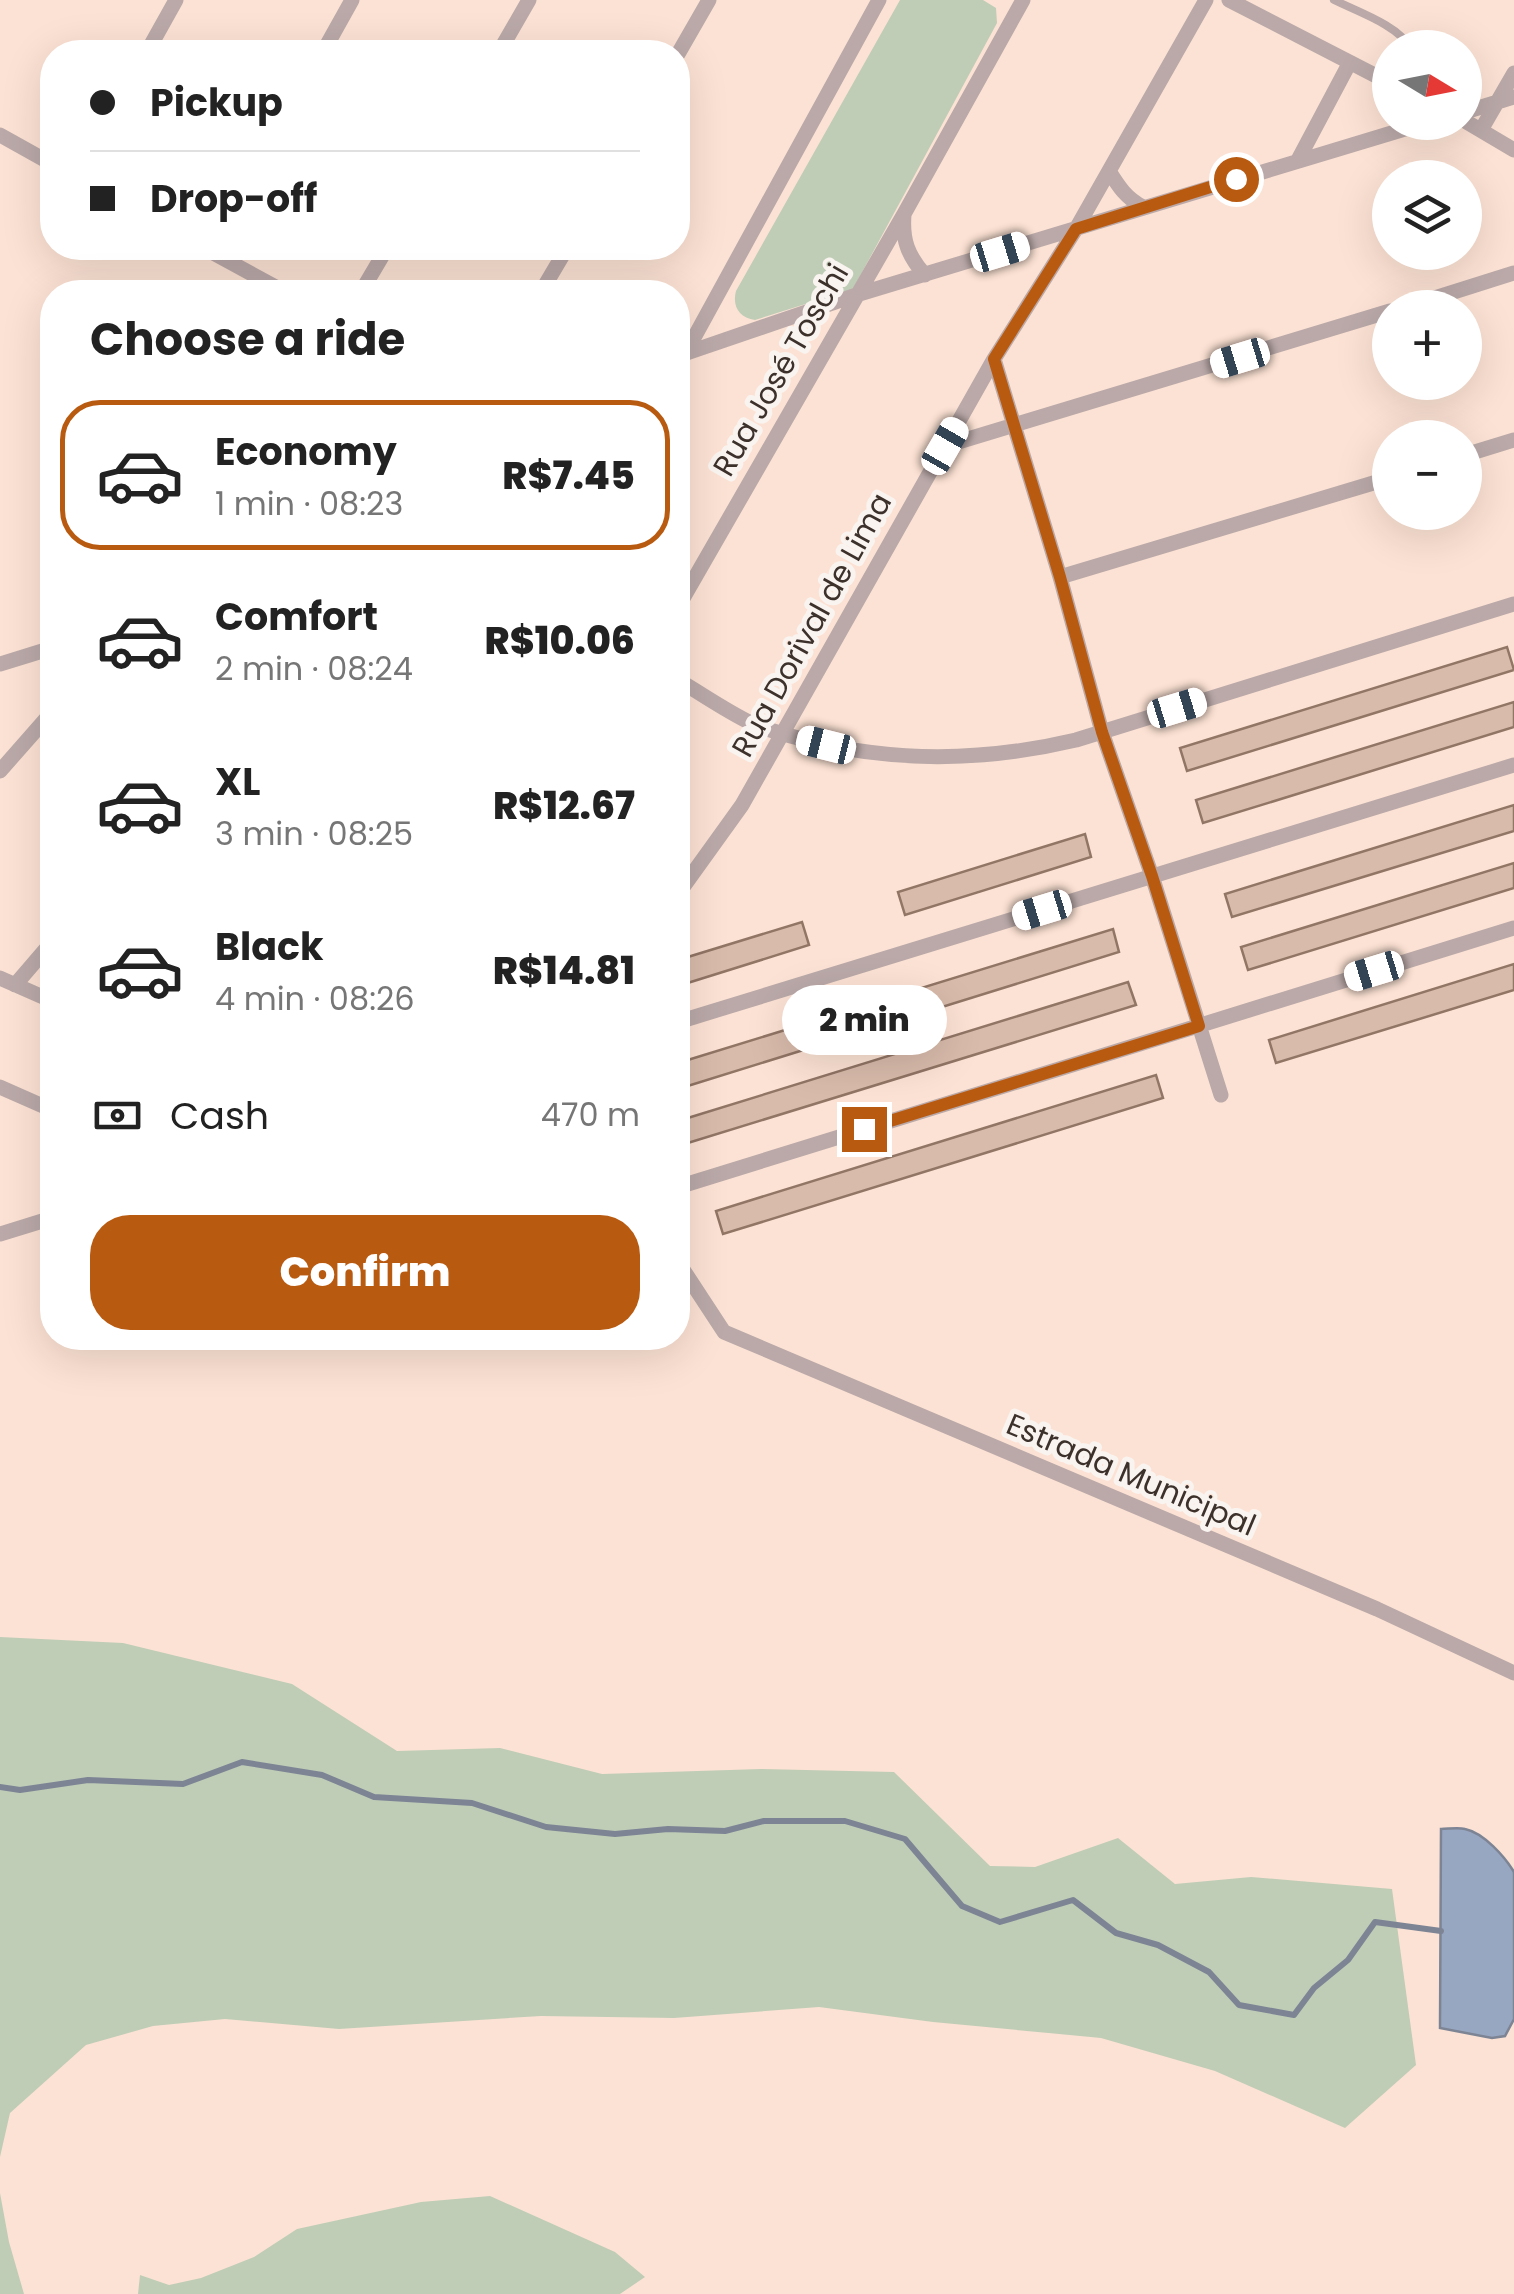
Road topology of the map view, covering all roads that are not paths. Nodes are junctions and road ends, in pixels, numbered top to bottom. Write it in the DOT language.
graph roads {
  1 [pos="176,0"];
  2 [pos="352,0"];
  3 [pos="530,0"];
  4 [pos="709,0"];
  5 [pos="878,0"];
  6 [pos="1023,0"];
  7 [pos="1206,0"];
  8 [pos="1229,0"];
  9 [pos="1334,0"];
  10 [pos="1393,30"];
  11 [pos="154,40"];
  12 [pos="330,40"];
  13 [pos="506,40"];
  14 [pos="686,40"];
  15 [pos="1349,64"];
  16 [pos="1514,73"];
  17 [pos="1372,75"];
  18 [pos="1506,100"];
  19 [pos="1482,107"];
  20 [pos="1482,129"];
  21 [pos="1482,131"];
  22 [pos="0,134"];
  23 [pos="1372,138"];
  24 [pos="1514,150"];
  25 [pos="40,157"];
  26 [pos="1298,160"];
  27 [pos="1109,171"];
  28 [pos="1143,207"];
  29 [pos="904,214"];
  30 [pos="1076,229"];
  31 [pos="229,260"];
  32 [pos="1514,274"];
  33 [pos="925,275"];
  34 [pos="264,280"];
  35 [pos="1462,290"];
  36 [pos="856,295"];
  37 [pos="1372,318"];
  38 [pos="690,340"];
  39 [pos="690,354"];
  40 [pos="994,359"];
  41 [pos="1014,427"];
  42 [pos="1514,440"];
  43 [pos="945,446"];
  44 [pos="1482,450"];
  45 [pos="1372,483"];
  46 [pos="1060,577"];
  47 [pos="690,585"];
  48 [pos="1514,604"];
  49 [pos="40,652"];
  50 [pos="0,664"];
  51 [pos="690,687"];
  52 [pos="40,726"];
  53 [pos="1102,732"];
  54 [pos="782,734"];
  55 [pos="1514,765"];
  56 [pos="0,771"];
  57 [pos="1152,876"];
  58 [pos="690,877"];
  59 [pos="1514,928"];
  60 [pos="40,953"];
  61 [pos="7,982"];
  62 [pos="40,996"];
  63 [pos="690,1018"];
  64 [pos="1199,1026"];
  65 [pos="0,1087"];
  66 [pos="1221,1095"];
  67 [pos="40,1105"];
  68 [pos="690,1183"];
  69 [pos="40,1222"];
  70 [pos="0,1234"];
  71 [pos="690,1280"];
  72 [pos="1514,1673"];
  1 -- 11 [label="street"];
  2 -- 12 [label="street"];
  3 -- 13 [label="street"];
  4 -- 14 [label="street"];
  5 -- 38 [label="street"];
  6 -- 29 [label="street, Rua José Toschi"];
  7 -- 27 [label="street, Rua Dorival de Lima"];
  8 -- 15 [label="street"];
  9 -- 10 [label="lane"];
  15 -- 17 [label="street"];
  15 -- 26 [label="street"];
  16 -- 18 [label="street"];
  18 -- 19 [label="street"];
  18 -- 20 [label="street"];
  21 -- 24 [label="street"];
  22 -- 25 [label="street"];
  23 -- 26 [label="street"];
  26 -- 28 [label="street"];
  27 -- 28 [label="street"];
  27 -- 30 [label="street, Rua Dorival de Lima"];
  28 -- 30 [label="street"];
  29 -- 33 [label="street"];
  29 -- 36 [label="street, Rua José Toschi"];
  30 -- 33 [label="street"];
  30 -- 40 [label="street, Rua Dorival de Lima"];
  31 -- 34 [label="street"];
  32 -- 35 [label="street"];
  33 -- 36 [label="street"];
  36 -- 39 [label="street"];
  36 -- 47 [label="street, Rua José Toschi"];
  37 -- 41 [label="street"];
  40 -- 41 [label="street"];
  40 -- 43 [label="street, Rua Dorival de Lima"];
  41 -- 43 [label="street"];
  41 -- 46 [label="street"];
  42 -- 44 [label="street"];
  43 -- 54 [label="street, Rua Dorival de Lima"];
  45 -- 46 [label="street"];
  46 -- 53 [label="street"];
  48 -- 53 [label="street"];
  49 -- 50 [label="street"];
  51 -- 54 [label="street"];
  52 -- 56 [label="street"];
  53 -- 54 [label="street"];
  53 -- 57 [label="street"];
  54 -- 58 [label="street, Rua Dorival de Lima"];
  55 -- 57 [label="street"];
  57 -- 63 [label="street"];
  57 -- 64 [label="street"];
  59 -- 64 [label="street"];
  60 -- 61 [label="street"];
  61 -- 62 [label="street"];
  64 -- 66 [label="street"];
  64 -- 68 [label="street"];
  65 -- 67 [label="street"];
  69 -- 70 [label="street"];
  71 -- 72 [label="street, Estrada Municipal"];
}
